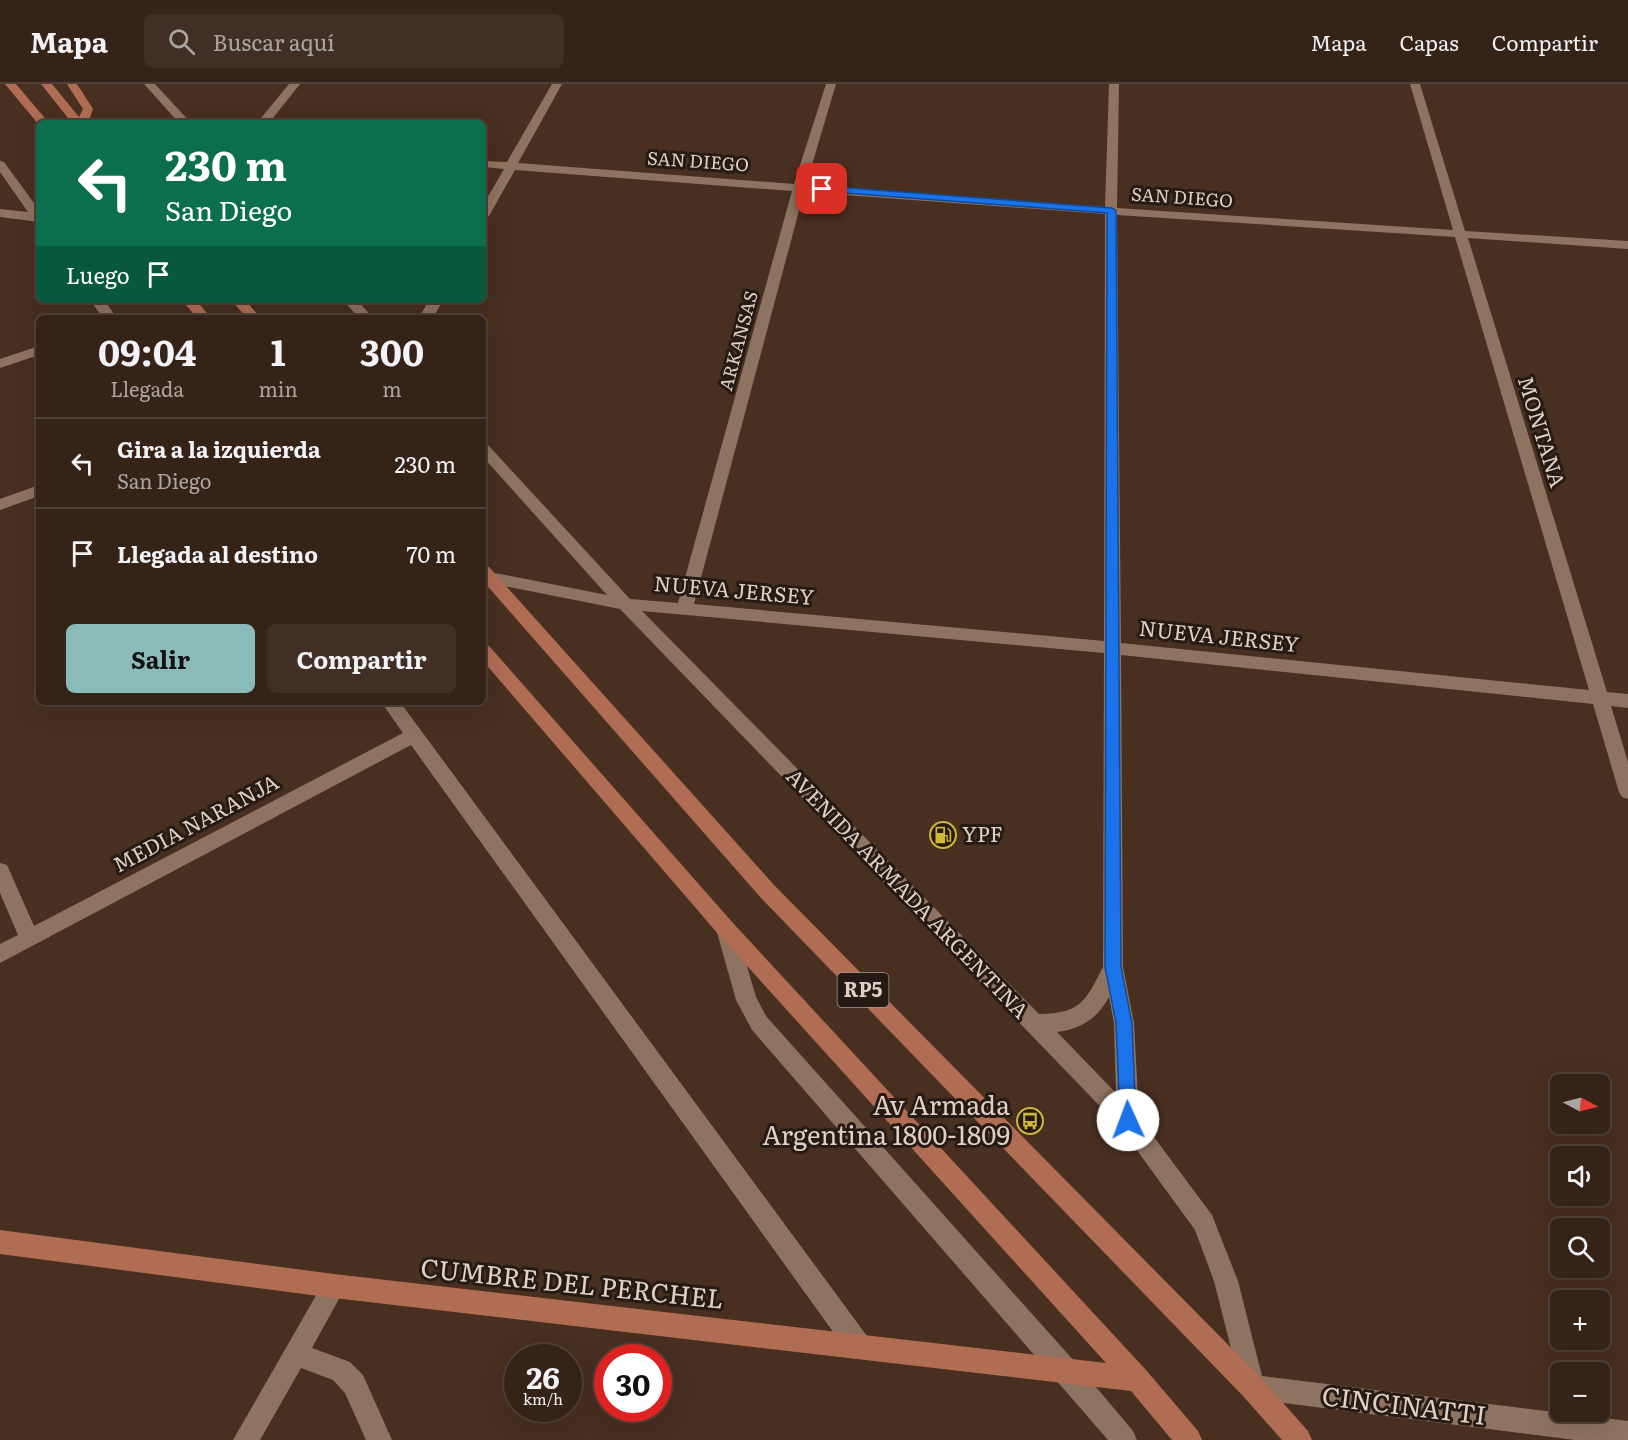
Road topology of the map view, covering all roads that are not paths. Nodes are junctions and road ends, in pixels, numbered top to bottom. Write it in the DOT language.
graph roads {
  1 [pos="10,84"];
  2 [pos="46,84"];
  3 [pos="72,84"];
  4 [pos="149,84"];
  5 [pos="295,84"];
  6 [pos="557,84"];
  7 [pos="831,84"];
  8 [pos="1114,84"];
  9 [pos="1415,84"];
  10 [pos="40,120"];
  11 [pos="77,120"];
  12 [pos="82,120"];
  13 [pos="182,120"];
  14 [pos="265,120"];
  15 [pos="0,164"];
  16 [pos="486,164"];
  17 [pos="511,166"];
  18 [pos="800,188"];
  19 [pos="486,211"];
  20 [pos="1112,211"];
  21 [pos="36,212"];
  22 [pos="0,213"];
  23 [pos="36,216"];
  24 [pos="1460,234"];
  25 [pos="1628,245"];
  26 [pos="192,303"];
  27 [pos="241,303"];
  28 [pos="353,303"];
  29 [pos="202,315"];
  30 [pos="251,315"];
  31 [pos="363,315"];
  32 [pos="36,351"];
  33 [pos="0,364"];
  34 [pos="486,451"];
  35 [pos="36,491"];
  36 [pos="0,505"];
  37 [pos="487,574"];
  38 [pos="625,604"];
  39 [pos="685,608"];
  40 [pos="1112,648"];
  41 [pos="486,653"];
  42 [pos="1599,698"];
  43 [pos="1628,701"];
  44 [pos="392,705"];
  45 [pos="414,735"];
  46 [pos="1628,792"];
  47 [pos="0,871"];
  48 [pos="726,929"];
  49 [pos="29,938"];
  50 [pos="0,954"];
  51 [pos="1113,967"];
  52 [pos="1034,1024"];
  53 [pos="1128,1120"];
  54 [pos="0,1242"];
  55 [pos="334,1286"];
  56 [pos="858,1345"];
  57 [pos="296,1354"];
  58 [pos="1066,1371"];
  59 [pos="1137,1379"];
  60 [pos="1252,1387"];
  61 [pos="1628,1434"];
  62 [pos="246,1440"];
  63 [pos="380,1440"];
  64 [pos="1124,1440"];
  65 [pos="1189,1440"];
  66 [pos="1299,1440"];
  1 -- 10 [label="main road"];
  2 -- 11 [label="main road"];
  3 -- 12 [label="main road"];
  4 -- 13 [label="street"];
  5 -- 14 [label="street"];
  6 -- 17 [label="street"];
  7 -- 18 [label="street, ARKANSAS"];
  8 -- 20 [label="street"];
  9 -- 24 [label="street, MONTANA"];
  15 -- 21 [label="street"];
  16 -- 17 [label="street, SAN DIEGO"];
  17 -- 18 [label="street, SAN DIEGO"];
  17 -- 19 [label="street"];
  18 -- 20 [label="street, SAN DIEGO"];
  18 -- 39 [label="street, ARKANSAS"];
  20 -- 24 [label="street, SAN DIEGO"];
  20 -- 40 [label="street"];
  22 -- 23 [label="street"];
  24 -- 25 [label="street, SAN DIEGO"];
  24 -- 42 [label="street, MONTANA"];
  26 -- 29 [label="main road"];
  27 -- 30 [label="main road"];
  28 -- 31 [label="street"];
  32 -- 33 [label="street"];
  34 -- 38 [label="street, AVENIDA ARMADA ARGENTINA"];
  35 -- 36 [label="street"];
  37 -- 38 [label="street, NUEVA JERSEY"];
  37 -- 60 [label="main road, AVENIDA ARMADA ARGENTINA / RP5"];
  38 -- 39 [label="street, NUEVA JERSEY"];
  38 -- 52 [label="street, AVENIDA ARMADA ARGENTINA"];
  39 -- 40 [label="street, NUEVA JERSEY"];
  40 -- 42 [label="street, NUEVA JERSEY"];
  40 -- 51 [label="street"];
  41 -- 48 [label="main road, RP5"];
  42 -- 43 [label="street, NUEVA JERSEY"];
  42 -- 46 [label="street, MONTANA"];
  44 -- 45 [label="street"];
  45 -- 49 [label="street, MEDIA NARANJA"];
  45 -- 56 [label="street"];
  47 -- 49 [label="street"];
  48 -- 58 [label="street"];
  48 -- 59 [label="main road, RP5"];
  49 -- 50 [label="street, MEDIA NARANJA"];
  51 -- 52 [label="street"];
  51 -- 53 [label="street"];
  52 -- 53 [label="street, AVENIDA ARMADA ARGENTINA"];
  53 -- 60 [label="street, AVENIDA ARMADA ARGENTINA"];
  54 -- 55 [label="main road, CUMBRE DEL PERCHEL"];
  55 -- 56 [label="main road, CUMBRE DEL PERCHEL"];
  55 -- 57 [label="street"];
  56 -- 58 [label="main road, CUMBRE DEL PERCHEL"];
  57 -- 62 [label="street"];
  57 -- 63 [label="street"];
  58 -- 59 [label="main road, CUMBRE DEL PERCHEL"];
  58 -- 64 [label="street"];
  59 -- 65 [label="main road, RP5"];
  60 -- 61 [label="street, CINCINATTI"];
  60 -- 66 [label="main road, AVENIDA ARMADA ARGENTINA / RP5"];
}
